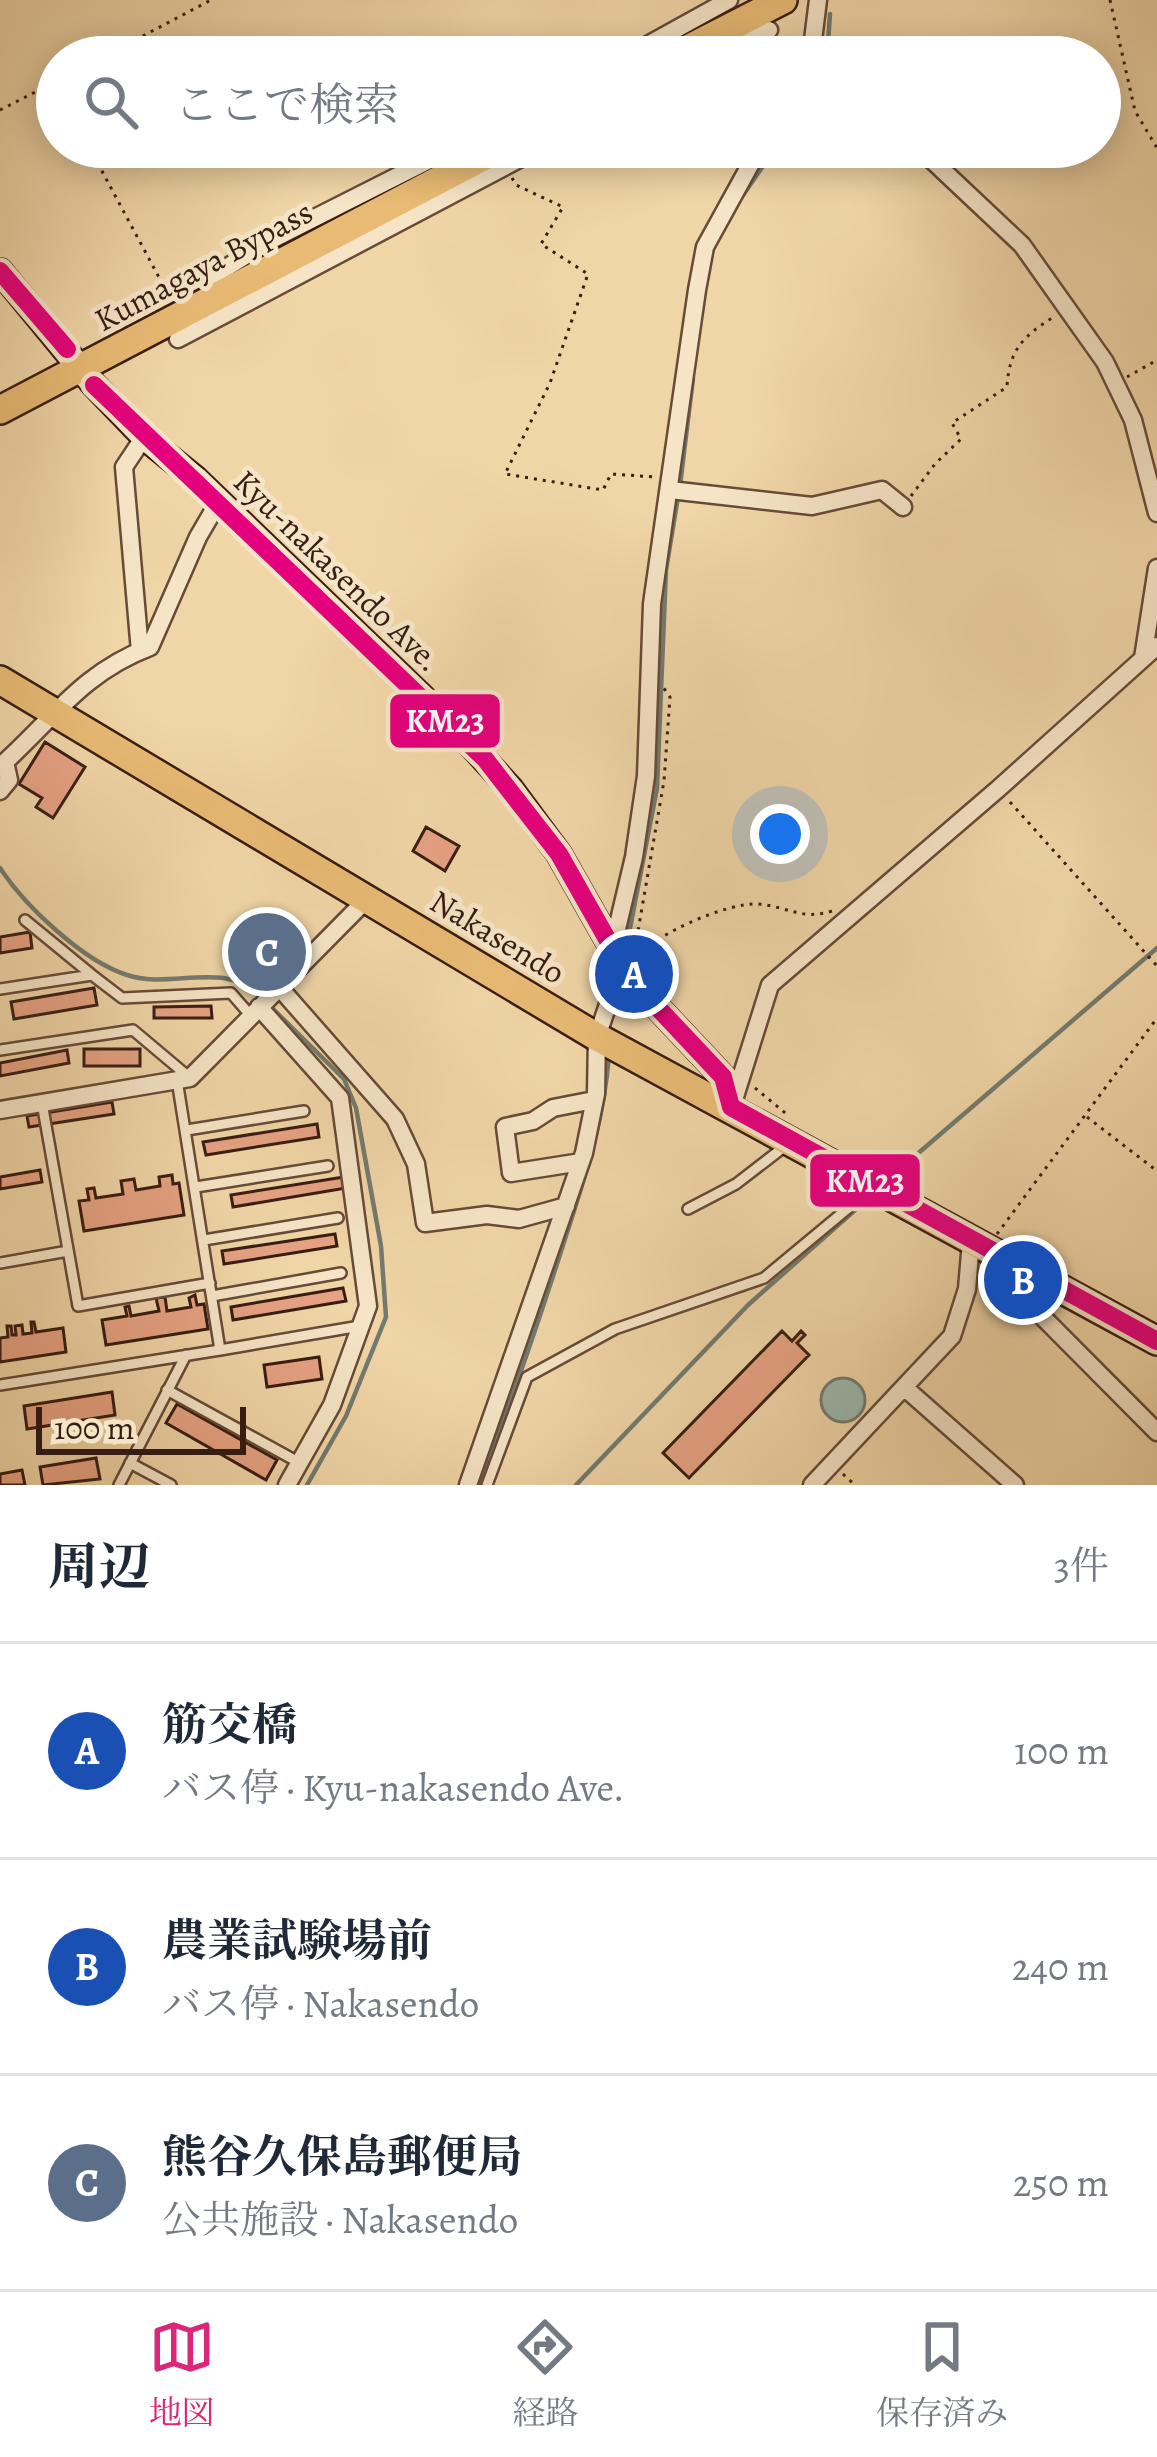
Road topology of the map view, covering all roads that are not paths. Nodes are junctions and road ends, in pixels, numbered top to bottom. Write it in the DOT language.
graph roads {
  1 [pos="729,0"];
  2 [pos="783,0"];
  3 [pos="818,0"];
  4 [pos="769,30"];
  5 [pos="664,36"];
  6 [pos="713,36"];
  7 [pos="757,36"];
  8 [pos="811,36"];
  9 [pos="413,168"];
  10 [pos="481,168"];
  11 [pos="748,168"];
  12 [pos="940,168"];
  13 [pos="297,266"];
  14 [pos="0,272"];
  15 [pos="226,294"];
  16 [pos="178,339"];
  17 [pos="82,369"];
  18 [pos="0,410"];
  19 [pos="144,437"];
  20 [pos="671,484"];
  21 [pos="219,502"];
  22 [pos="903,507"];
  23 [pos="1157,513"];
  24 [pos="1157,568"];
  25 [pos="140,651"];
  26 [pos="1150,652"];
  27 [pos="0,680"];
  28 [pos="58,714"];
  29 [pos="0,791"];
  30 [pos="367,900"];
  31 [pos="25,920"];
  32 [pos="620,964"];
  33 [pos="92,975"];
  34 [pos="0,989"];
  35 [pos="264,1002"];
  36 [pos="597,1037"];
  37 [pos="0,1050"];
  38 [pos="183,1079"];
  39 [pos="594,1100"];
  40 [pos="41,1103"];
  41 [pos="731,1107"];
  42 [pos="0,1110"];
  43 [pos="304,1111"];
  44 [pos="187,1130"];
  45 [pos="793,1140"];
  46 [pos="581,1162"];
  47 [pos="328,1166"];
  48 [pos="876,1185"];
  49 [pos="196,1187"];
  50 [pos="566,1206"];
  51 [pos="688,1209"];
  52 [pos="338,1218"];
  53 [pos="204,1240"];
  54 [pos="978,1246"];
  55 [pos="68,1251"];
  56 [pos="0,1263"];
  57 [pos="341,1273"];
  58 [pos="210,1283"];
  59 [pos="212,1296"];
  60 [pos="362,1326"];
  61 [pos="1157,1341"];
  62 [pos="220,1350"];
  63 [pos="186,1355"];
  64 [pos="0,1385"];
  65 [pos="905,1388"];
  66 [pos="167,1390"];
  67 [pos="1157,1432"];
  68 [pos="130,1462"];
  69 [pos="299,1463"];
  70 [pos="119,1485"];
  71 [pos="171,1485"];
  72 [pos="287,1485"];
  73 [pos="468,1485"];
  74 [pos="488,1485"];
  75 [pos="812,1485"];
  76 [pos="1016,1485"];
  1 -- 5 [label="street"];
  2 -- 6 [label="highway"];
  3 -- 8 [label="street"];
  4 -- 7 [label="street"];
  9 -- 15 [label="street"];
  10 -- 13 [label="highway, Kumagaya Bypass"];
  11 -- 20 [label="street"];
  12 -- 23 [label="street"];
  13 -- 15 [label="highway, Kumagaya Bypass"];
  13 -- 16 [label="street"];
  14 -- 17 [label="main road, Kyu-nakasendo Ave."];
  15 -- 17 [label="highway, Kumagaya Bypass"];
  17 -- 18 [label="highway, Kumagaya Bypass"];
  17 -- 19 [label="main road, Kyu-nakasendo Ave."];
  19 -- 21 [label="main road, Kyu-nakasendo Ave."];
  19 -- 25 [label="street"];
  20 -- 22 [label="street"];
  20 -- 32 [label="street"];
  21 -- 25 [label="street"];
  21 -- 32 [label="main road, Kyu-nakasendo Ave."];
  24 -- 26 [label="street"];
  25 -- 28 [label="street"];
  26 -- 41 [label="street"];
  27 -- 28 [label="highway, Nakasendo"];
  28 -- 29 [label="street"];
  28 -- 30 [label="highway, Nakasendo"];
  30 -- 35 [label="street"];
  30 -- 36 [label="highway, Nakasendo"];
  31 -- 33 [label="lane"];
  32 -- 36 [label="street"];
  32 -- 41 [label="main road, Kyu-nakasendo Ave."];
  33 -- 34 [label="lane"];
  33 -- 35 [label="lane"];
  35 -- 38 [label="street"];
  35 -- 50 [label="street"];
  35 -- 60 [label="street"];
  36 -- 39 [label="street"];
  36 -- 41 [label="highway, Nakasendo"];
  37 -- 38 [label="lane"];
  38 -- 40 [label="street"];
  38 -- 44 [label="lane"];
  39 -- 46 [label="street"];
  39 -- 46 [label="street"];
  40 -- 42 [label="street"];
  40 -- 55 [label="lane"];
  41 -- 45 [label="highway, Nakasendo"];
  43 -- 44 [label="lane"];
  44 -- 49 [label="lane"];
  45 -- 48 [label="highway, Nakasendo"];
  45 -- 51 [label="lane"];
  46 -- 50 [label="street"];
  47 -- 49 [label="lane"];
  48 -- 54 [label="highway, Nakasendo"];
  48 -- 74 [label="lane"];
  49 -- 53 [label="lane"];
  50 -- 73 [label="street"];
  52 -- 53 [label="lane"];
  53 -- 58 [label="lane"];
  54 -- 61 [label="highway, Nakasendo"];
  54 -- 65 [label="street"];
  54 -- 67 [label="street"];
  55 -- 56 [label="lane"];
  55 -- 58 [label="lane"];
  57 -- 59 [label="lane"];
  58 -- 59 [label="lane"];
  59 -- 62 [label="lane"];
  60 -- 62 [label="lane"];
  60 -- 69 [label="street"];
  62 -- 63 [label="lane"];
  63 -- 64 [label="lane"];
  63 -- 66 [label="lane"];
  65 -- 75 [label="street"];
  65 -- 76 [label="street"];
  66 -- 68 [label="lane"];
  66 -- 69 [label="lane"];
  68 -- 70 [label="lane"];
  68 -- 71 [label="lane"];
  69 -- 72 [label="street"];
}
